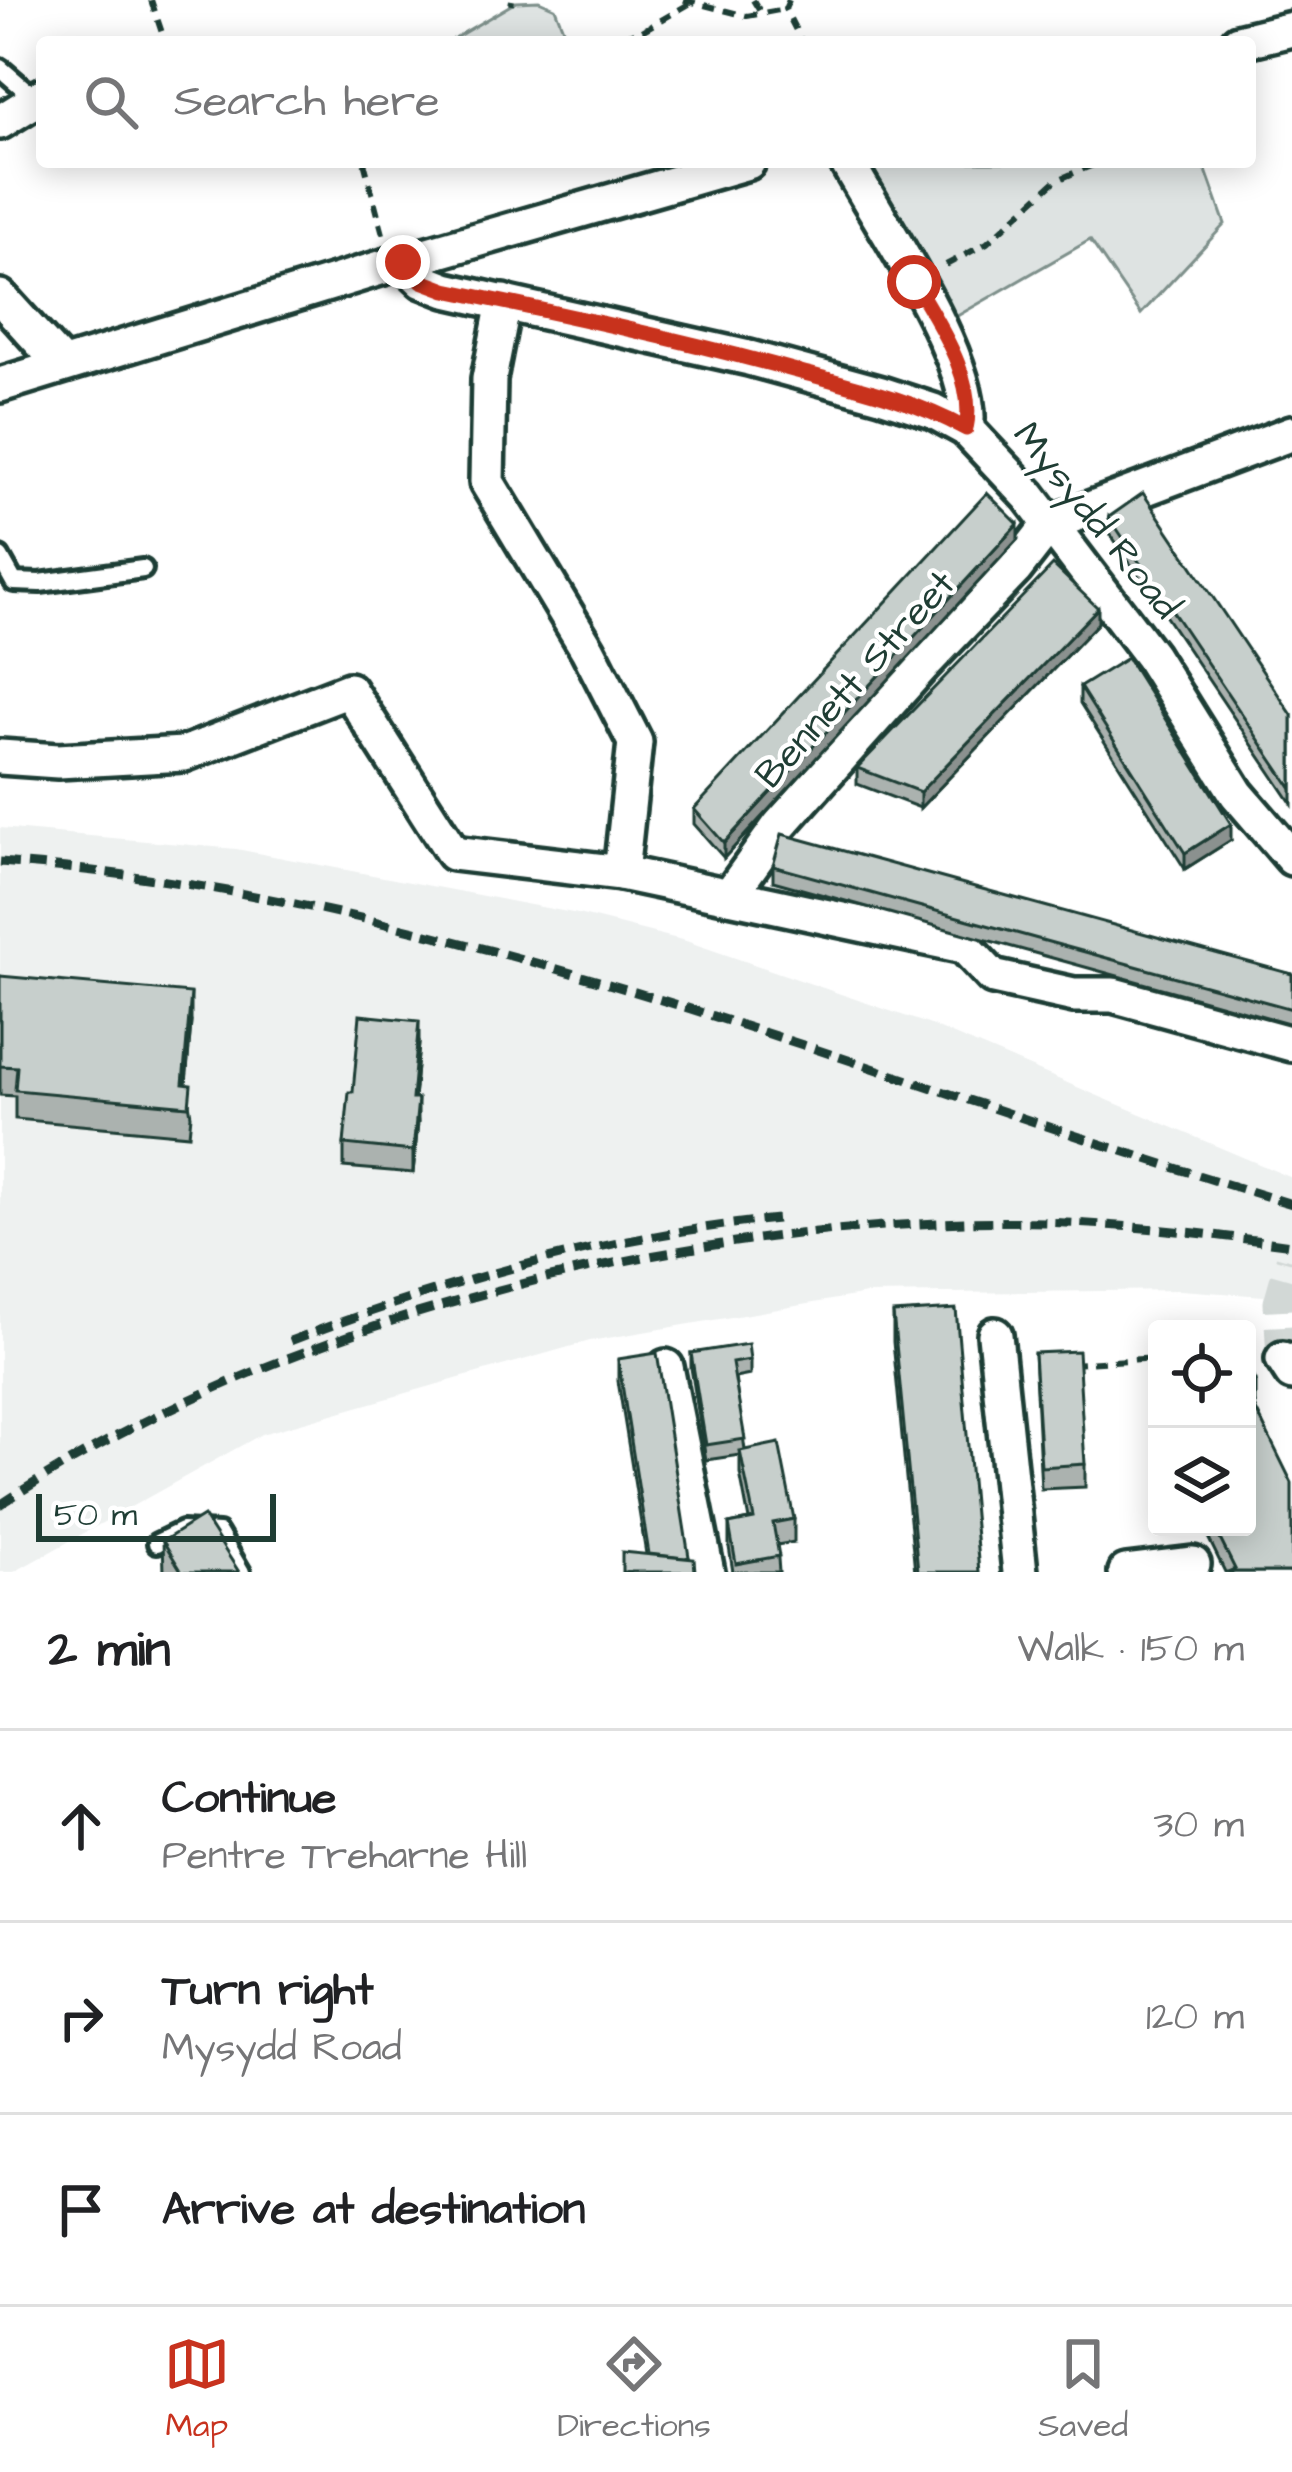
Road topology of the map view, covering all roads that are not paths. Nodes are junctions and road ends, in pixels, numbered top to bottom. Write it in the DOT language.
graph roads {
  1 [pos="1292,29"];
  2 [pos="1256,38"];
  3 [pos="0,68"];
  4 [pos="36,96"];
  5 [pos="36,100"];
  6 [pos="0,122"];
  7 [pos="727,168"];
  8 [pos="850,168"];
  9 [pos="397,263"];
  10 [pos="0,296"];
  11 [pos="504,302"];
  12 [pos="62,365"];
  13 [pos="0,386"];
  14 [pos="966,429"];
  15 [pos="1292,433"];
  16 [pos="1050,524"];
  17 [pos="0,557"];
  18 [pos="143,568"];
  19 [pos="0,757"];
  20 [pos="1292,858"];
  21 [pos="621,873"];
  22 [pos="729,896"];
  23 [pos="1292,1044"];
  24 [pos="995,1335"];
  25 [pos="666,1367"];
  26 [pos="157,1543"];
  27 [pos="1193,1564"];
  28 [pos="241,1572"];
  29 [pos="707,1572"];
  30 [pos="1020,1572"];
  31 [pos="1126,1572"];
  1 -- 2 [label="street"];
  3 -- 4 [label="lane"];
  5 -- 6 [label="street"];
  7 -- 9 [label="street"];
  8 -- 14 [label="street"];
  9 -- 11 [label="street, Mysydd Road"];
  9 -- 12 [label="street"];
  10 -- 12 [label="street"];
  11 -- 14 [label="street, Mysydd Road"];
  11 -- 21 [label="street"];
  12 -- 13 [label="street"];
  14 -- 16 [label="street, Mysydd Road"];
  15 -- 16 [label="street"];
  16 -- 20 [label="street, Mysydd Road"];
  16 -- 22 [label="street, Bennett Street"];
  17 -- 18 [label="lane"];
  19 -- 21 [label="street"];
  21 -- 22 [label="street"];
  22 -- 23 [label="street"];
  24 -- 30 [label="street"];
  25 -- 29 [label="street"];
  26 -- 28 [label="lane"];
  27 -- 31 [label="street"];
}
